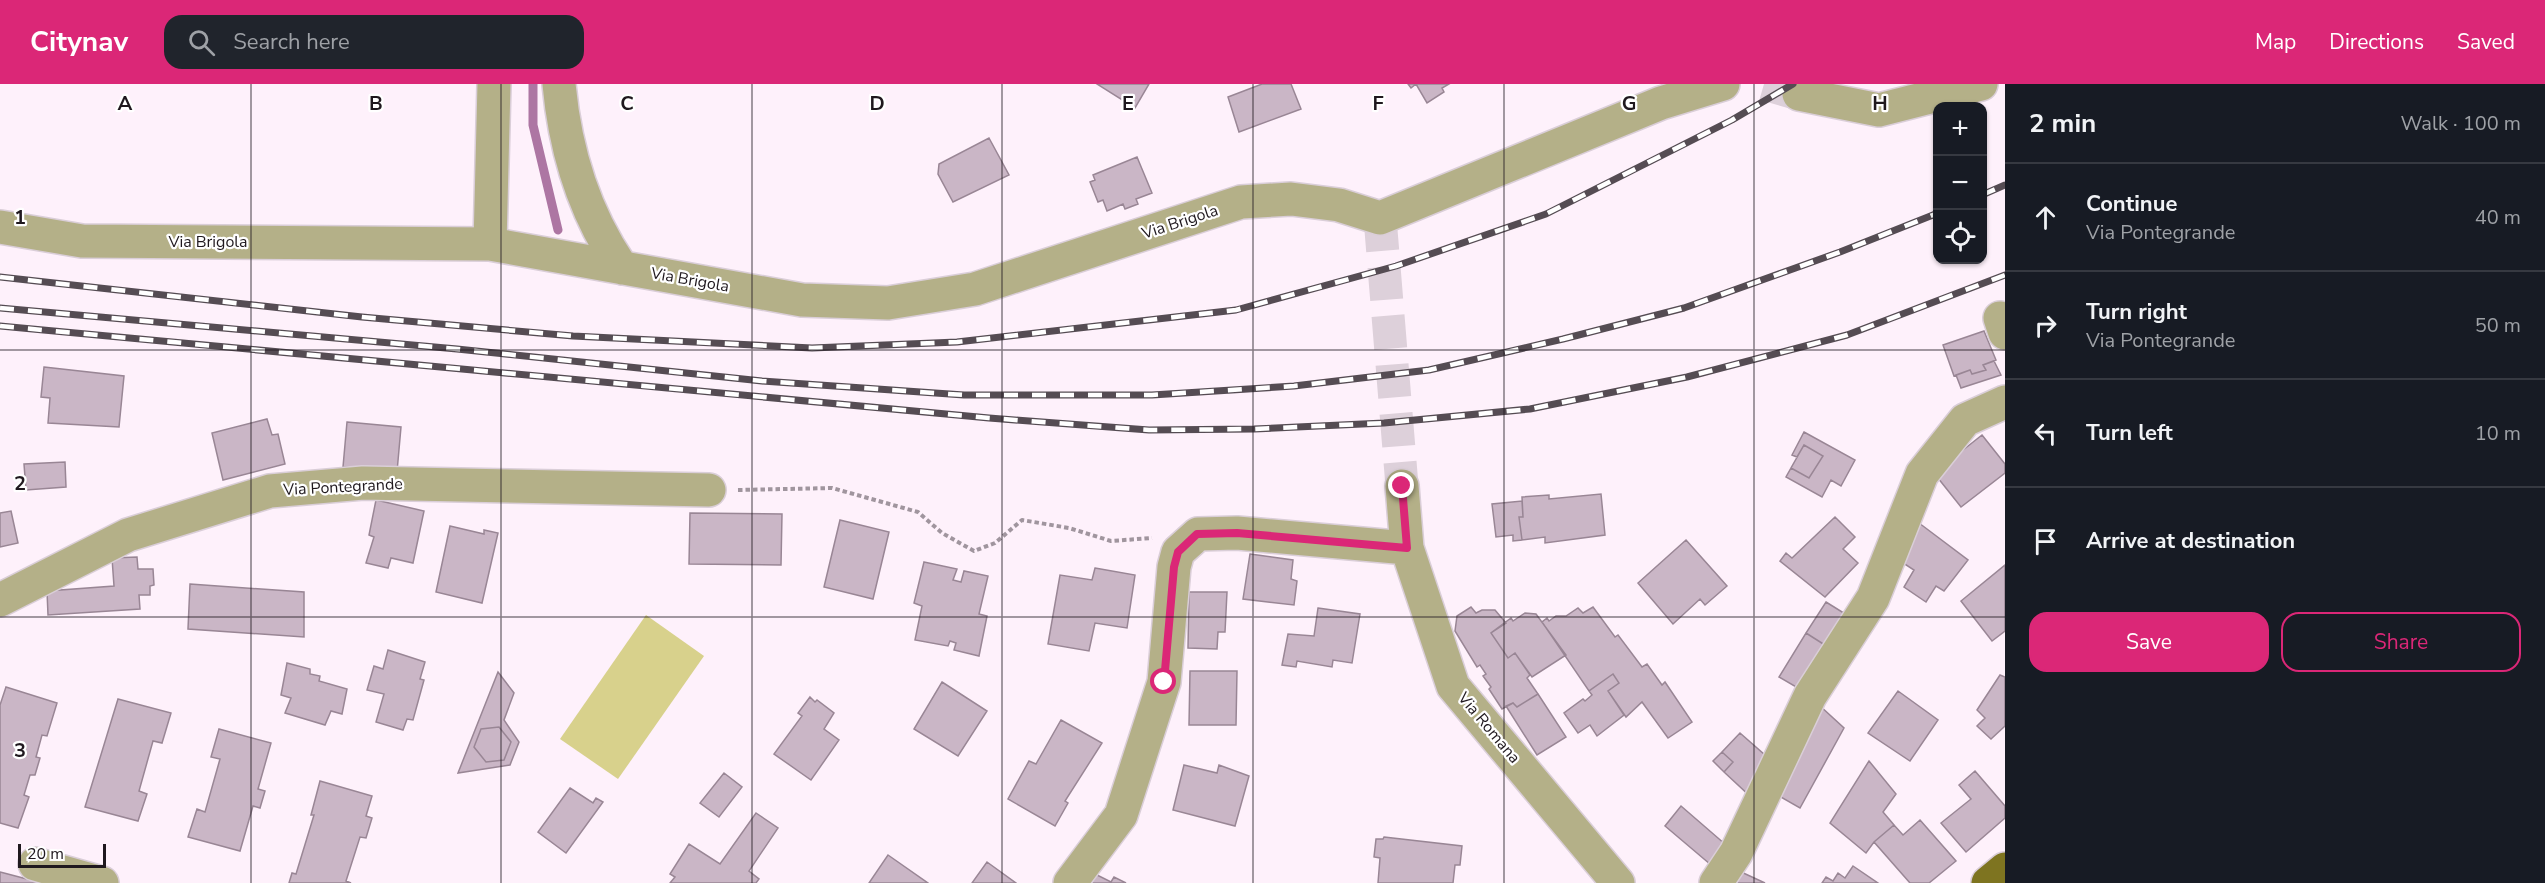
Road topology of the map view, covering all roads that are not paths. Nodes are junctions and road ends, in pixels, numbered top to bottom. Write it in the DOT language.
graph roads {
  1 [pos="494,84"];
  2 [pos="559,84"];
  3 [pos="1723,84"];
  4 [pos="1981,84"];
  5 [pos="1799,94"];
  6 [pos="0,227"];
  7 [pos="490,244"];
  8 [pos="622,268"];
  9 [pos="2005,402"];
  10 [pos="1402,486"];
  11 [pos="709,490"];
  12 [pos="1407,548"];
  13 [pos="0,600"];
  14 [pos="35,864"];
  15 [pos="2005,869"];
  16 [pos="102,883"];
  17 [pos="1071,883"];
  18 [pos="1618,883"];
  19 [pos="1716,883"];
  20 [pos="1988,883"];
  1 -- 7 [label="street"];
  2 -- 8 [label="street"];
  3 -- 8 [label="street, Via Brigola"];
  4 -- 5 [label="street"];
  6 -- 7 [label="street, Via Brigola"];
  7 -- 8 [label="street, Via Brigola"];
  9 -- 19 [label="street"];
  10 -- 12 [label="street, Via Romana"];
  11 -- 13 [label="street, Via Pontegrande"];
  12 -- 17 [label="street"];
  12 -- 18 [label="street, Via Romana"];
  14 -- 16 [label="street"];
  15 -- 20 [label="main road"];
}
